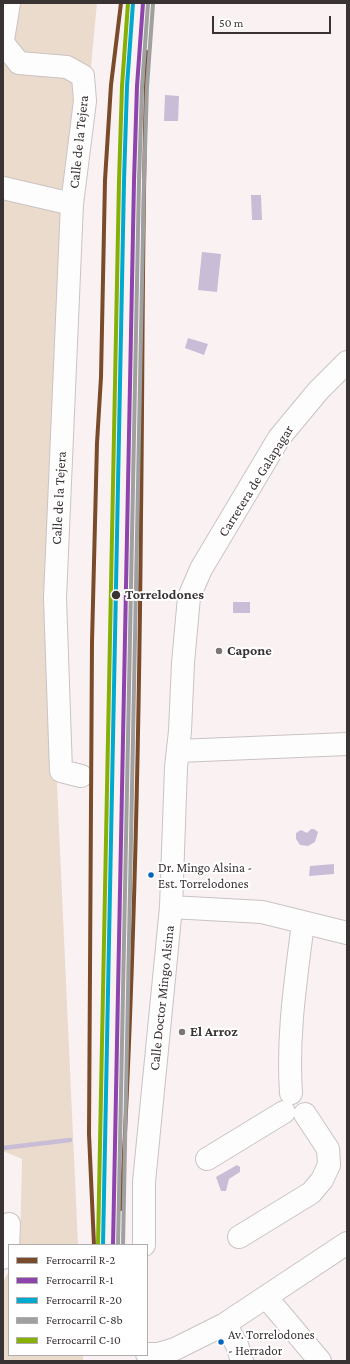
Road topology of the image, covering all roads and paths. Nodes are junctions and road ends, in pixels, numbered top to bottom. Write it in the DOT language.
graph roads {
  1 [pos="9,3"];
  2 [pos="3,40"];
  3 [pos="3,43"];
  4 [pos="3,188"];
  5 [pos="72,204"];
  6 [pos="347,362"];
  7 [pos="347,744"];
  8 [pos="178,751"];
  9 [pos="81,776"];
  10 [pos="171,907"];
  11 [pos="303,923"];
  12 [pos="347,933"];
  13 [pos="293,1106"];
  14 [pos="207,1159"];
  15 [pos="9,1224"];
  16 [pos="239,1237"];
  17 [pos="347,1243"];
  18 [pos="8,1244"];
  19 [pos="144,1244"];
  20 [pos="8,1249"];
  21 [pos="3,1258"];
  22 [pos="266,1297"];
  23 [pos="225,1324"];
  24 [pos="148,1354"];
  25 [pos="242,1361"];
  26 [pos="320,1361"];
  1 -- 2 [label="street"];
  3 -- 5 [label="street, Calle de la Tejera"];
  4 -- 5 [label="street, Calle de la Tejera"];
  5 -- 9 [label="street, Calle de la Tejera"];
  6 -- 8 [label="street, Carretera de Galapagar"];
  7 -- 8 [label="street"];
  8 -- 10 [label="street, Calle Doctor Mingo Alsina"];
  10 -- 11 [label="street"];
  10 -- 19 [label="street, Calle Doctor Mingo Alsina"];
  11 -- 12 [label="street"];
  11 -- 13 [label="street"];
  13 -- 14 [label="street"];
  13 -- 16 [label="street"];
  15 -- 18 [label="street"];
  17 -- 22 [label="street"];
  20 -- 21 [label="street"];
  22 -- 23 [label="street"];
  22 -- 26 [label="street"];
  23 -- 24 [label="street"];
  23 -- 25 [label="street"];
}
